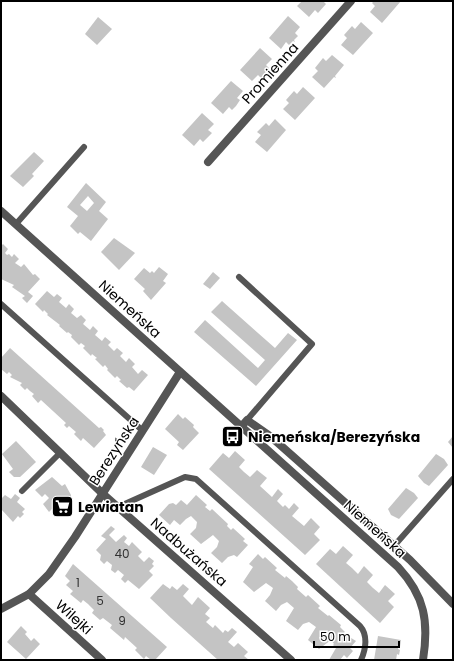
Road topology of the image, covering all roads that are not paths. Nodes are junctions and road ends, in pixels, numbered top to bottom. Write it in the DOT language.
graph roads {
  1 [pos="352,1"];
  2 [pos="84,146"];
  3 [pos="208,162"];
  4 [pos="1,210"];
  5 [pos="16,224"];
  6 [pos="239,277"];
  7 [pos="1,304"];
  8 [pos="180,372"];
  9 [pos="1,396"];
  10 [pos="247,420"];
  11 [pos="241,427"];
  12 [pos="142,431"];
  13 [pos="60,453"];
  14 [pos="453,480"];
  15 [pos="22,491"];
  16 [pos="103,494"];
  17 [pos="118,507"];
  18 [pos="394,546"];
  19 [pos="29,594"];
  20 [pos="453,604"];
  21 [pos="1,609"];
  22 [pos="102,660"];
  23 [pos="291,660"];
  24 [pos="361,660"];
  25 [pos="423,660"];
  1 -- 3 [label="street, Promienna"];
  2 -- 5 [label="lane"];
  4 -- 5 [label="street, Niemeńska"];
  5 -- 8 [label="street, Niemeńska"];
  6 -- 10 [label="lane"];
  7 -- 12 [label="lane"];
  8 -- 11 [label="street, Niemeńska"];
  8 -- 12 [label="street, Berezyńska"];
  9 -- 13 [label="street, Nadbużańska"];
  10 -- 11 [label="street"];
  10 -- 18 [label="street, Niemeńska"];
  11 -- 25 [label="street, Niemeńska"];
  12 -- 16 [label="street, Berezyńska"];
  13 -- 15 [label="lane"];
  13 -- 16 [label="street, Nadbużańska"];
  14 -- 18 [label="lane"];
  16 -- 17 [label="street, Nadbużańska"];
  16 -- 19 [label="street, Berezyńska"];
  17 -- 23 [label="street, Nadbużańska"];
  17 -- 24 [label="lane"];
  18 -- 20 [label="street, Niemeńska"];
  19 -- 21 [label="street, Berezyńska"];
  19 -- 22 [label="street, Wilejki"];
}
